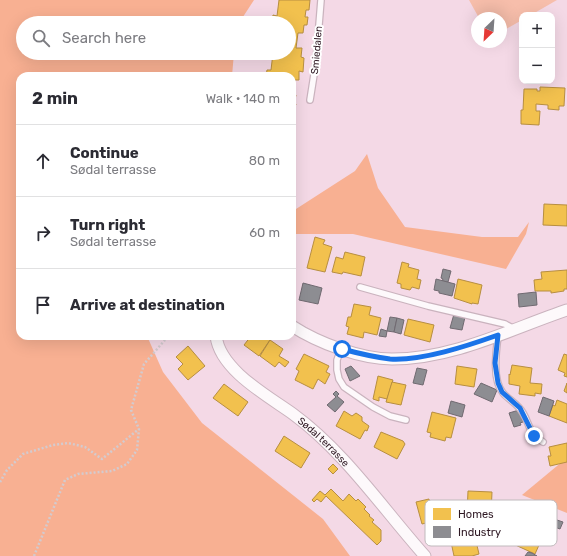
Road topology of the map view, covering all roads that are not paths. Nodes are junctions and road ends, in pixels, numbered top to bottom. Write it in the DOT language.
graph roads {
  1 [pos="320,0"];
  2 [pos="310,100"];
  3 [pos="360,287"];
  4 [pos="567,310"];
  5 [pos="296,328"];
  6 [pos="514,329"];
  7 [pos="498,335"];
  8 [pos="217,340"];
  9 [pos="342,349"];
  10 [pos="406,420"];
  11 [pos="543,442"];
  12 [pos="425,556"];
  1 -- 2 [label="lane, Smiedalen"];
  3 -- 6 [label="lane"];
  4 -- 6 [label="street"];
  5 -- 9 [label="street"];
  6 -- 7 [label="street"];
  7 -- 9 [label="street"];
  7 -- 11 [label="lane"];
  8 -- 12 [label="street, Sødal terrasse"];
  9 -- 10 [label="lane"];
}
